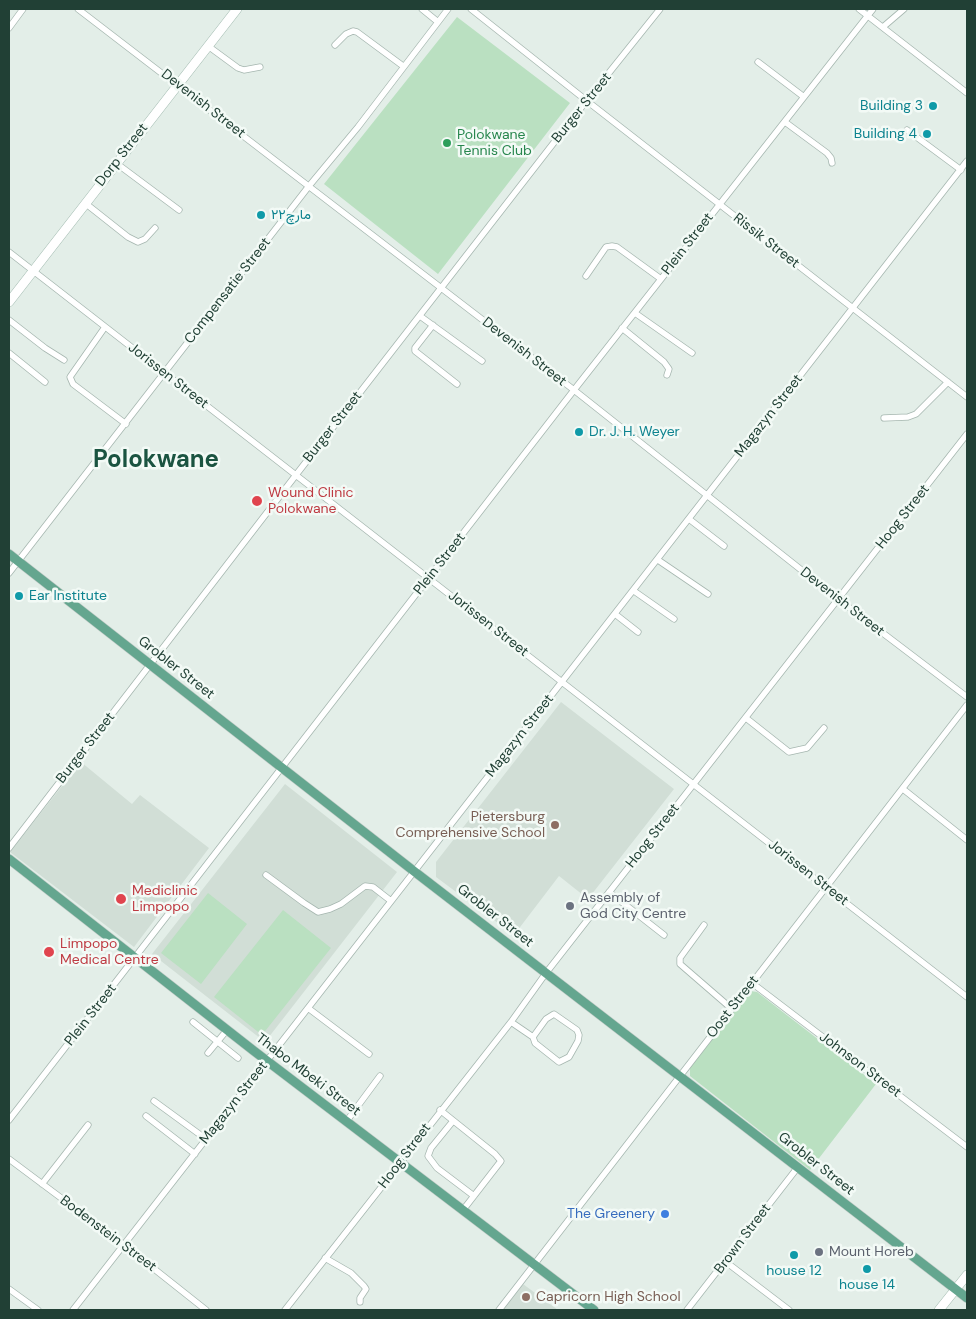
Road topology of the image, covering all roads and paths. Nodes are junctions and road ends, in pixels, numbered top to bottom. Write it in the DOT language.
graph roads {
  1 [pos="23,9"];
  2 [pos="78,9"];
  3 [pos="236,9"];
  4 [pos="422,9"];
  5 [pos="448,9"];
  6 [pos="471,9"];
  7 [pos="660,9"];
  8 [pos="859,9"];
  9 [pos="873,9"];
  10 [pos="904,9"];
  11 [pos="868,16"];
  12 [pos="438,22"];
  13 [pos="883,27"];
  14 [pos="9,28"];
  15 [pos="335,45"];
  16 [pos="208,46"];
  17 [pos="758,62"];
  18 [pos="403,66"];
  19 [pos="260,67"];
  20 [pos="178,85"];
  21 [pos="967,93"];
  22 [pos="804,97"];
  23 [pos="587,101"];
  24 [pos="784,122"];
  25 [pos="907,130"];
  26 [pos="967,162"];
  27 [pos="116,163"];
  28 [pos="832,163"];
  29 [pos="961,170"];
  30 [pos="309,186"];
  31 [pos="85,203"];
  32 [pos="719,204"];
  33 [pos="179,210"];
  34 [pos="155,228"];
  35 [pos="9,252"];
  36 [pos="34,271"];
  37 [pos="586,276"];
  38 [pos="661,279"];
  39 [pos="441,288"];
  40 [pos="9,302"];
  41 [pos="853,308"];
  42 [pos="635,313"];
  43 [pos="420,316"];
  44 [pos="10,323"];
  45 [pos="433,325"];
  46 [pos="106,327"];
  47 [pos="622,328"];
  48 [pos="9,353"];
  49 [pos="692,353"];
  50 [pos="64,360"];
  51 [pos="482,361"];
  52 [pos="165,374"];
  53 [pos="667,375"];
  54 [pos="45,382"];
  55 [pos="948,382"];
  56 [pos="457,384"];
  57 [pos="574,390"];
  58 [pos="967,397"];
  59 [pos="884,418"];
  60 [pos="126,424"];
  61 [pos="967,434"];
  62 [pos="296,475"];
  63 [pos="708,496"];
  64 [pos="689,520"];
  65 [pos="724,546"];
  66 [pos="9,554"];
  67 [pos="658,560"];
  68 [pos="18,561"];
  69 [pos="9,573"];
  70 [pos="430,578"];
  71 [pos="634,590"];
  72 [pos="708,594"];
  73 [pos="838,599"];
  74 [pos="615,614"];
  75 [pos="674,619"];
  76 [pos="638,632"];
  77 [pos="150,665"];
  78 [pos="562,682"];
  79 [pos="967,697"];
  80 [pos="967,705"];
  81 [pos="746,718"];
  82 [pos="824,728"];
  83 [pos="283,768"];
  84 [pos="695,784"];
  85 [pos="903,789"];
  86 [pos="967,840"];
  87 [pos="9,848"];
  88 [pos="9,859"];
  89 [pos="415,872"];
  90 [pos="266,875"];
  91 [pos="826,888"];
  92 [pos="609,892"];
  93 [pos="391,901"];
  94 [pos="704,925"];
  95 [pos="664,934"];
  96 [pos="136,958"];
  97 [pos="546,973"];
  98 [pos="752,983"];
  99 [pos="967,997"];
  100 [pos="308,1008"];
  101 [pos="732,1009"];
  102 [pos="193,1022"];
  103 [pos="511,1022"];
  104 [pos="227,1030"];
  105 [pos="533,1037"];
  106 [pos="217,1042"];
  107 [pos="208,1054"];
  108 [pos="369,1054"];
  109 [pos="238,1058"];
  110 [pos="267,1061"];
  111 [pos="380,1076"];
  112 [pos="680,1076"];
  113 [pos="154,1101"];
  114 [pos="440,1110"];
  115 [pos="146,1116"];
  116 [pos="9,1120"];
  117 [pos="453,1121"];
  118 [pos="346,1122"];
  119 [pos="88,1125"];
  120 [pos="206,1139"];
  121 [pos="967,1147"];
  122 [pos="195,1154"];
  123 [pos="9,1159"];
  124 [pos="400,1163"];
  125 [pos="798,1167"];
  126 [pos="42,1184"];
  127 [pos="474,1196"];
  128 [pos="463,1210"];
  129 [pos="124,1245"];
  130 [pos="325,1258"];
  131 [pos="726,1262"];
  132 [pos="535,1265"];
  133 [pos="967,1275"];
  134 [pos="9,1289"];
  135 [pos="956,1289"];
  136 [pos="967,1298"];
  137 [pos="360,1302"];
  138 [pos="38,1310"];
  139 [pos="73,1310"];
  140 [pos="206,1310"];
  141 [pos="285,1310"];
  142 [pos="500,1310"];
  143 [pos="594,1310"];
  144 [pos="687,1310"];
  145 [pos="789,1310"];
  146 [pos="939,1310"];
  1 -- 14 [label="street"];
  2 -- 20 [label="street, Devenish Street"];
  3 -- 16 [label="street, Dorp Street"];
  4 -- 12 [label="street"];
  5 -- 12 [label="street, Compensatie Street"];
  6 -- 23 [label="street, Rissik Street"];
  7 -- 23 [label="street, Burger Street"];
  8 -- 11 [label="street"];
  9 -- 11 [label="street, Plein Street"];
  10 -- 13 [label="street"];
  11 -- 13 [label="street"];
  11 -- 22 [label="street, Plein Street"];
  12 -- 18 [label="street, Compensatie Street"];
  13 -- 21 [label="street"];
  15 -- 18 [label="street"];
  16 -- 19 [label="street"];
  16 -- 20 [label="street, Dorp Street"];
  17 -- 22 [label="street"];
  18 -- 30 [label="street, Compensatie Street"];
  20 -- 27 [label="street, Dorp Street"];
  20 -- 30 [label="street, Devenish Street"];
  22 -- 24 [label="street, Plein Street"];
  23 -- 32 [label="street, Rissik Street"];
  23 -- 39 [label="street, Burger Street"];
  24 -- 28 [label="street"];
  24 -- 32 [label="street, Plein Street"];
  25 -- 29 [label="street"];
  26 -- 29 [label="street, Magazyn Street"];
  27 -- 31 [label="street, Dorp Street"];
  27 -- 33 [label="street"];
  29 -- 41 [label="street, Magazyn Street"];
  30 -- 39 [label="street, Devenish Street"];
  30 -- 52 [label="street, Compensatie Street"];
  31 -- 34 [label="street"];
  31 -- 36 [label="street, Dorp Street"];
  32 -- 38 [label="street, Plein Street"];
  32 -- 41 [label="street, Rissik Street"];
  35 -- 36 [label="street, Jorissen Street"];
  36 -- 40 [label="street, Dorp Street"];
  36 -- 46 [label="street, Jorissen Street"];
  37 -- 38 [label="street"];
  38 -- 42 [label="street, Plein Street"];
  39 -- 43 [label="street, Burger Street"];
  39 -- 57 [label="street, Devenish Street"];
  41 -- 55 [label="street, Rissik Street"];
  41 -- 63 [label="street, Magazyn Street"];
  42 -- 47 [label="street, Plein Street"];
  42 -- 49 [label="street"];
  43 -- 45 [label="street"];
  43 -- 62 [label="street, Burger Street"];
  44 -- 50 [label="street"];
  45 -- 51 [label="street"];
  45 -- 56 [label="street"];
  46 -- 52 [label="street, Jorissen Street"];
  46 -- 60 [label="street"];
  47 -- 53 [label="street"];
  47 -- 57 [label="street, Plein Street"];
  48 -- 54 [label="street"];
  52 -- 60 [label="street, Compensatie Street"];
  52 -- 62 [label="street, Jorissen Street"];
  55 -- 58 [label="street, Rissik Street"];
  55 -- 59 [label="street"];
  57 -- 63 [label="street, Devenish Street"];
  57 -- 70 [label="street, Plein Street"];
  60 -- 68 [label="street, Compensatie Street"];
  61 -- 73 [label="street, Hoog Street"];
  62 -- 70 [label="street, Jorissen Street"];
  62 -- 77 [label="street, Burger Street"];
  63 -- 64 [label="street, Magazyn Street"];
  63 -- 73 [label="street, Devenish Street"];
  64 -- 65 [label="street"];
  64 -- 67 [label="street, Magazyn Street"];
  66 -- 68 [label="main road, Grobler Street"];
  67 -- 71 [label="street, Magazyn Street"];
  67 -- 72 [label="street"];
  68 -- 69 [label="street, Compensatie Street"];
  68 -- 77 [label="main road, Grobler Street"];
  70 -- 78 [label="street, Jorissen Street"];
  70 -- 83 [label="street, Plein Street"];
  71 -- 74 [label="street, Magazyn Street"];
  71 -- 75 [label="street"];
  73 -- 79 [label="street, Devenish Street"];
  73 -- 81 [label="street, Hoog Street"];
  74 -- 76 [label="street"];
  74 -- 78 [label="street, Magazyn Street"];
  77 -- 83 [label="main road, Grobler Street"];
  77 -- 87 [label="street, Burger Street"];
  78 -- 84 [label="street, Jorissen Street"];
  78 -- 89 [label="street, Magazyn Street"];
  80 -- 85 [label="street, Oost Street"];
  81 -- 82 [label="street"];
  81 -- 84 [label="street, Hoog Street"];
  83 -- 89 [label="main road, Grobler Street"];
  83 -- 96 [label="street, Plein Street"];
  84 -- 91 [label="street, Jorissen Street"];
  84 -- 92 [label="street, Hoog Street"];
  85 -- 86 [label="street"];
  85 -- 91 [label="street, Oost Street"];
  88 -- 96 [label="main road, Thabo Mbeki Street"];
  89 -- 93 [label="street, Magazyn Street"];
  89 -- 97 [label="main road, Grobler Street"];
  90 -- 93 [label="street"];
  91 -- 98 [label="street, Oost Street"];
  91 -- 99 [label="street, Jorissen Street"];
  92 -- 95 [label="street"];
  92 -- 97 [label="street, Hoog Street"];
  93 -- 100 [label="street, Magazyn Street"];
  94 -- 101 [label="street"];
  96 -- 104 [label="main road, Thabo Mbeki Street"];
  96 -- 116 [label="street, Plein Street"];
  97 -- 103 [label="street, Hoog Street"];
  97 -- 112 [label="main road, Grobler Street"];
  98 -- 101 [label="street, Oost Street"];
  98 -- 121 [label="street, Johnson Street"];
  100 -- 108 [label="street"];
  100 -- 110 [label="street, Magazyn Street"];
  101 -- 112 [label="street, Oost Street"];
  102 -- 106 [label="street"];
  103 -- 105 [label="street"];
  103 -- 114 [label="street, Hoog Street"];
  104 -- 106 [label="street"];
  104 -- 110 [label="main road, Thabo Mbeki Street"];
  105 -- 105 [label="street"];
  106 -- 107 [label="street"];
  106 -- 109 [label="street"];
  110 -- 118 [label="main road, Thabo Mbeki Street"];
  110 -- 120 [label="street, Magazyn Street"];
  111 -- 118 [label="street"];
  112 -- 125 [label="main road, Grobler Street"];
  112 -- 132 [label="street, Oost Street"];
  113 -- 120 [label="street"];
  114 -- 117 [label="street"];
  114 -- 124 [label="street, Hoog Street"];
  115 -- 122 [label="street"];
  117 -- 127 [label="street"];
  117 -- 127 [label="street"];
  118 -- 124 [label="main road, Thabo Mbeki Street"];
  119 -- 126 [label="street"];
  120 -- 122 [label="street, Magazyn Street"];
  122 -- 129 [label="street, Magazyn Street"];
  123 -- 126 [label="street, Bodenstein Street"];
  124 -- 128 [label="main road, Thabo Mbeki Street"];
  124 -- 130 [label="street, Hoog Street"];
  125 -- 131 [label="street, Brown Street"];
  125 -- 135 [label="main road, Grobler Street"];
  126 -- 129 [label="street, Bodenstein Street"];
  127 -- 128 [label="street"];
  128 -- 132 [label="main road, Thabo Mbeki Street"];
  129 -- 139 [label="street, Magazyn Street"];
  129 -- 140 [label="street, Bodenstein Street"];
  130 -- 137 [label="street"];
  130 -- 141 [label="street, Hoog Street"];
  131 -- 144 [label="street, Brown Street"];
  131 -- 145 [label="street"];
  132 -- 142 [label="street, Oost Street"];
  132 -- 143 [label="main road, Thabo Mbeki Street"];
  133 -- 135 [label="street"];
  134 -- 138 [label="street"];
  135 -- 136 [label="main road, Grobler Street"];
  135 -- 146 [label="street"];
}
